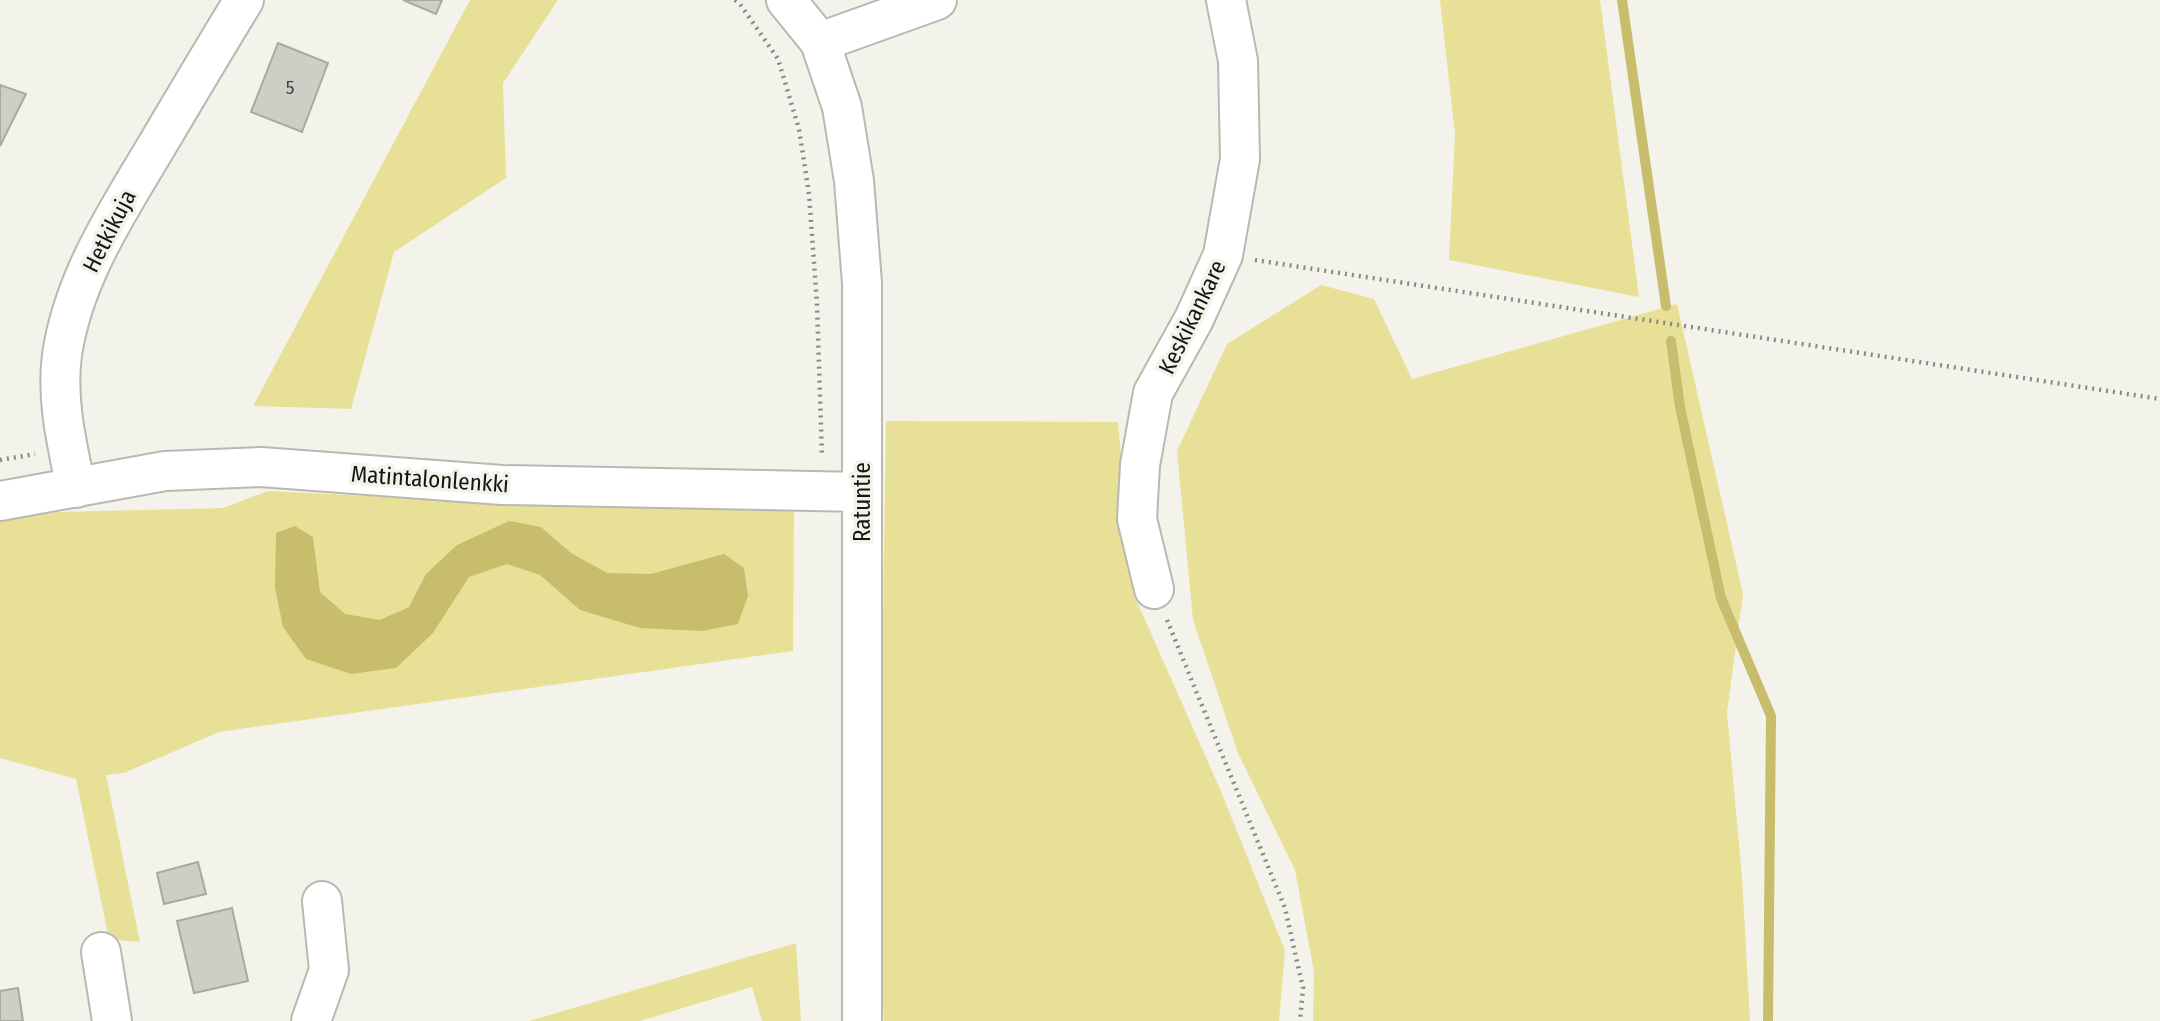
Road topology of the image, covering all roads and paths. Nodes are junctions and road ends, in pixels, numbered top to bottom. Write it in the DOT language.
graph roads {
  1 [pos="244,0"];
  2 [pos="786,0"];
  3 [pos="937,0"];
  4 [pos="1226,0"];
  5 [pos="820,42"];
  6 [pos="1223,255"];
  7 [pos="2160,400"];
  8 [pos="76,488"];
  9 [pos="862,492"];
  10 [pos="0,501"];
  11 [pos="1154,589"];
  12 [pos="322,901"];
  13 [pos="101,952"];
  14 [pos="112,1021"];
  15 [pos="311,1021"];
  16 [pos="862,1021"];
  17 [pos="1300,1021"];
  1 -- 8 [label="street, Hetkikuja"];
  2 -- 5 [label="street, Ratuntie"];
  3 -- 5 [label="street"];
  4 -- 6 [label="street, Keskikankare"];
  5 -- 9 [label="street, Ratuntie"];
  6 -- 7 [label="path"];
  6 -- 11 [label="street, Keskikankare"];
  8 -- 9 [label="street, Matintalonlenkki"];
  8 -- 10 [label="street, Matintalonlenkki"];
  9 -- 16 [label="street, Ratuntie"];
  11 -- 17 [label="path"];
  12 -- 15 [label="street"];
  13 -- 14 [label="street"];
}
